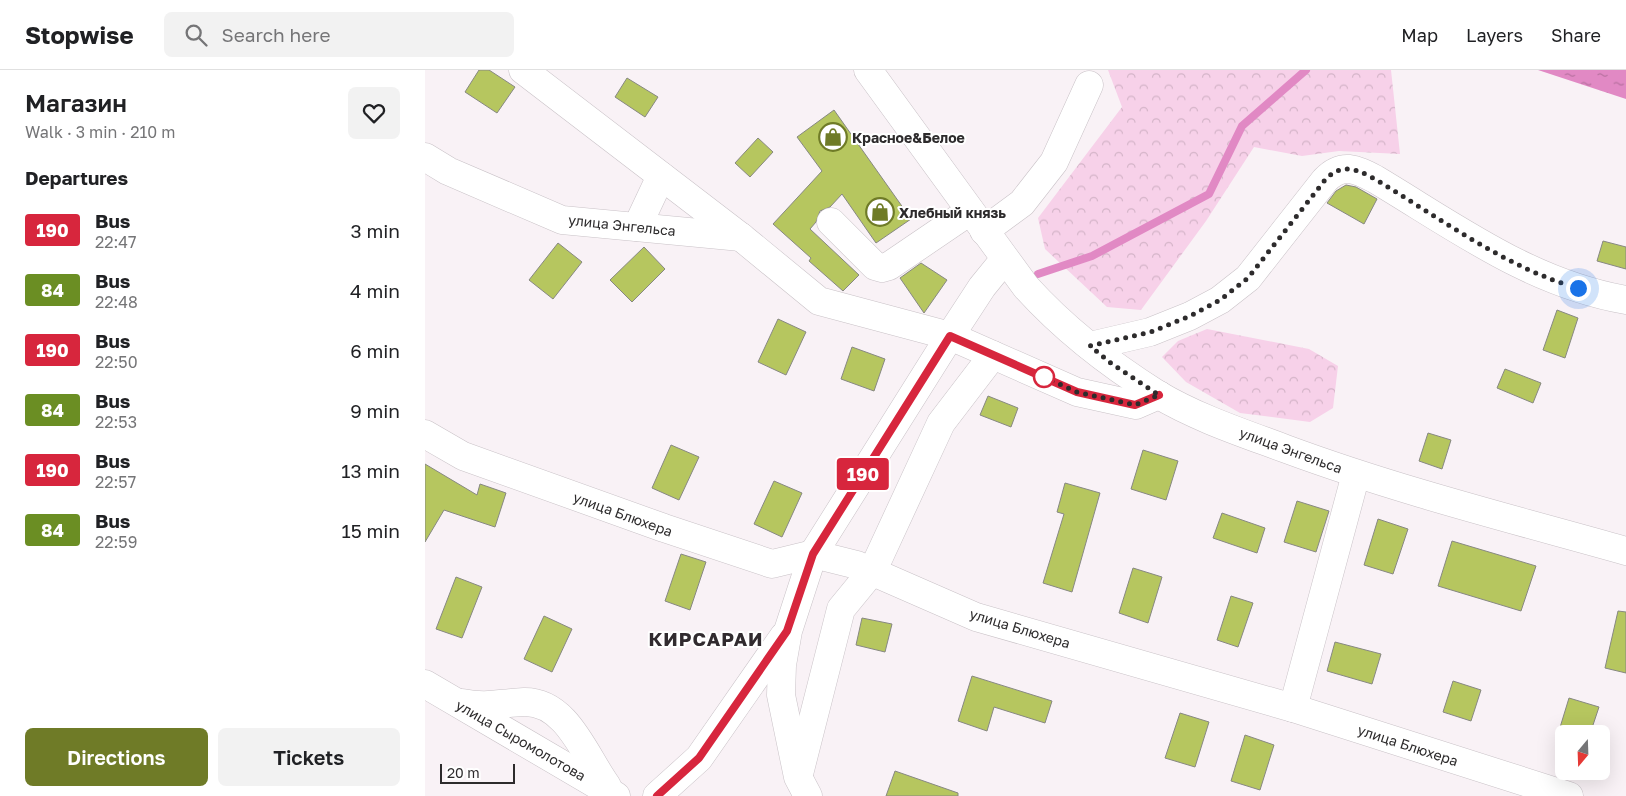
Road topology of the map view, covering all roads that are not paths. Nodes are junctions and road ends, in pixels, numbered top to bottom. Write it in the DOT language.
graph roads {
  1 [pos="523,70"];
  2 [pos="868,70"];
  3 [pos="1089,85"];
  4 [pos="425,157"];
  5 [pos="661,176"];
  6 [pos="977,221"];
  7 [pos="831,222"];
  8 [pos="637,227"];
  9 [pos="741,237"];
  10 [pos="1004,260"];
  11 [pos="1626,300"];
  12 [pos="950,336"];
  13 [pos="1090,346"];
  14 [pos="993,355"];
  15 [pos="1159,395"];
  16 [pos="425,434"];
  17 [pos="1356,474"];
  18 [pos="1626,551"];
  19 [pos="813,554"];
  20 [pos="873,570"];
  21 [pos="787,631"];
  22 [pos="425,684"];
  23 [pos="456,701"];
  24 [pos="1293,708"];
  25 [pos="803,787"];
  26 [pos="614,794"];
  27 [pos="657,796"];
  28 [pos="1569,796"];
  1 -- 5 [label="street"];
  2 -- 6 [label="street, улица Энгельса"];
  3 -- 6 [label="street"];
  4 -- 8 [label="street, улица Энгельса"];
  5 -- 8 [label="street"];
  5 -- 9 [label="street"];
  6 -- 7 [label="street"];
  6 -- 10 [label="street, улица Энгельса"];
  8 -- 9 [label="street, улица Энгельса"];
  9 -- 12 [label="street"];
  10 -- 12 [label="street"];
  10 -- 13 [label="street, улица Энгельса"];
  11 -- 13 [label="street"];
  12 -- 14 [label="street"];
  12 -- 19 [label="street"];
  13 -- 15 [label="street, улица Энгельса"];
  14 -- 15 [label="street"];
  14 -- 20 [label="street"];
  15 -- 17 [label="street, улица Энгельса"];
  16 -- 19 [label="street, улица Блюхера"];
  17 -- 18 [label="street, улица Энгельса"];
  17 -- 24 [label="street"];
  19 -- 20 [label="street, улица Блюхера"];
  19 -- 21 [label="street"];
  20 -- 24 [label="street, улица Блюхера"];
  20 -- 25 [label="street"];
  21 -- 25 [label="street"];
  21 -- 27 [label="street"];
  22 -- 23 [label="street, улица Сыромолотова"];
  23 -- 26 [label="street, улица Сыромолотова"];
  23 -- 26 [label="street"];
  24 -- 28 [label="street, улица Блюхера"];
}
